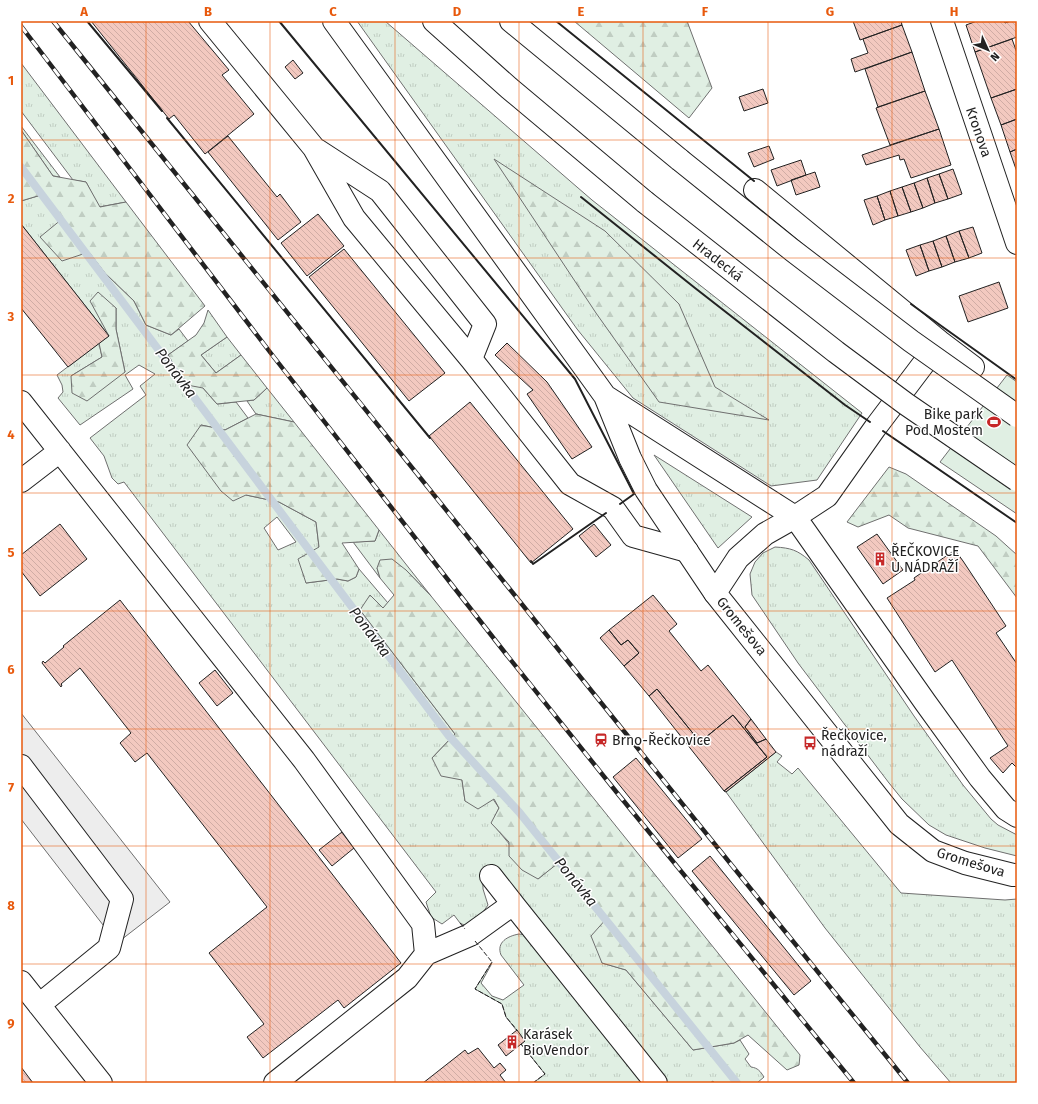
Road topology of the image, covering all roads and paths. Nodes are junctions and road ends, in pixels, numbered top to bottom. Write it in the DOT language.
graph roads {
  1 [pos="210,21"];
  2 [pos="334,21"];
  3 [pos="434,21"];
  4 [pos="511,21"];
  5 [pos="942,21"];
  6 [pos="314,148"];
  7 [pos="755,190"];
  8 [pos="1017,243"];
  9 [pos="940,342"];
  10 [pos="471,359"];
  11 [pos="973,367"];
  12 [pos="605,396"];
  13 [pos="21,402"];
  14 [pos="1017,416"];
  15 [pos="60,451"];
  16 [pos="1017,480"];
  17 [pos="21,481"];
  18 [pos="795,518"];
  19 [pos="687,550"];
  20 [pos="715,593"];
  21 [pos="21,766"];
  22 [pos="1017,816"];
  23 [pos="1017,875"];
  24 [pos="491,876"];
  25 [pos="513,904"];
  26 [pos="426,954"];
  27 [pos="21,982"];
  28 [pos="38,1005"];
  29 [pos="101,1083"];
  30 [pos="275,1083"];
  31 [pos="656,1083"];
  1 -- 6 [label="main road"];
  2 -- 12 [label="main road"];
  3 -- 16 [label="main road, Hradecká, bridge"];
  4 -- 14 [label="main road, bridge"];
  5 -- 8 [label="main road, Kronova"];
  6 -- 10 [label="main road"];
  6 -- 10 [label="main road"];
  7 -- 9 [label="main road"];
  9 -- 11 [label="main road"];
  9 -- 18 [label="main road, Gromešova"];
  10 -- 19 [label="main road"];
  12 -- 18 [label="main road"];
  12 -- 19 [label="main road"];
  13 -- 15 [label="main road"];
  15 -- 17 [label="main road"];
  15 -- 26 [label="main road"];
  18 -- 20 [label="main road, Gromešova"];
  18 -- 22 [label="main road"];
  19 -- 20 [label="main road"];
  20 -- 23 [label="main road, Gromešova"];
  21 -- 28 [label="main road"];
  24 -- 25 [label="main road"];
  25 -- 26 [label="main road"];
  25 -- 31 [label="main road"];
  26 -- 30 [label="main road"];
  27 -- 28 [label="main road"];
  28 -- 29 [label="main road"];
}
